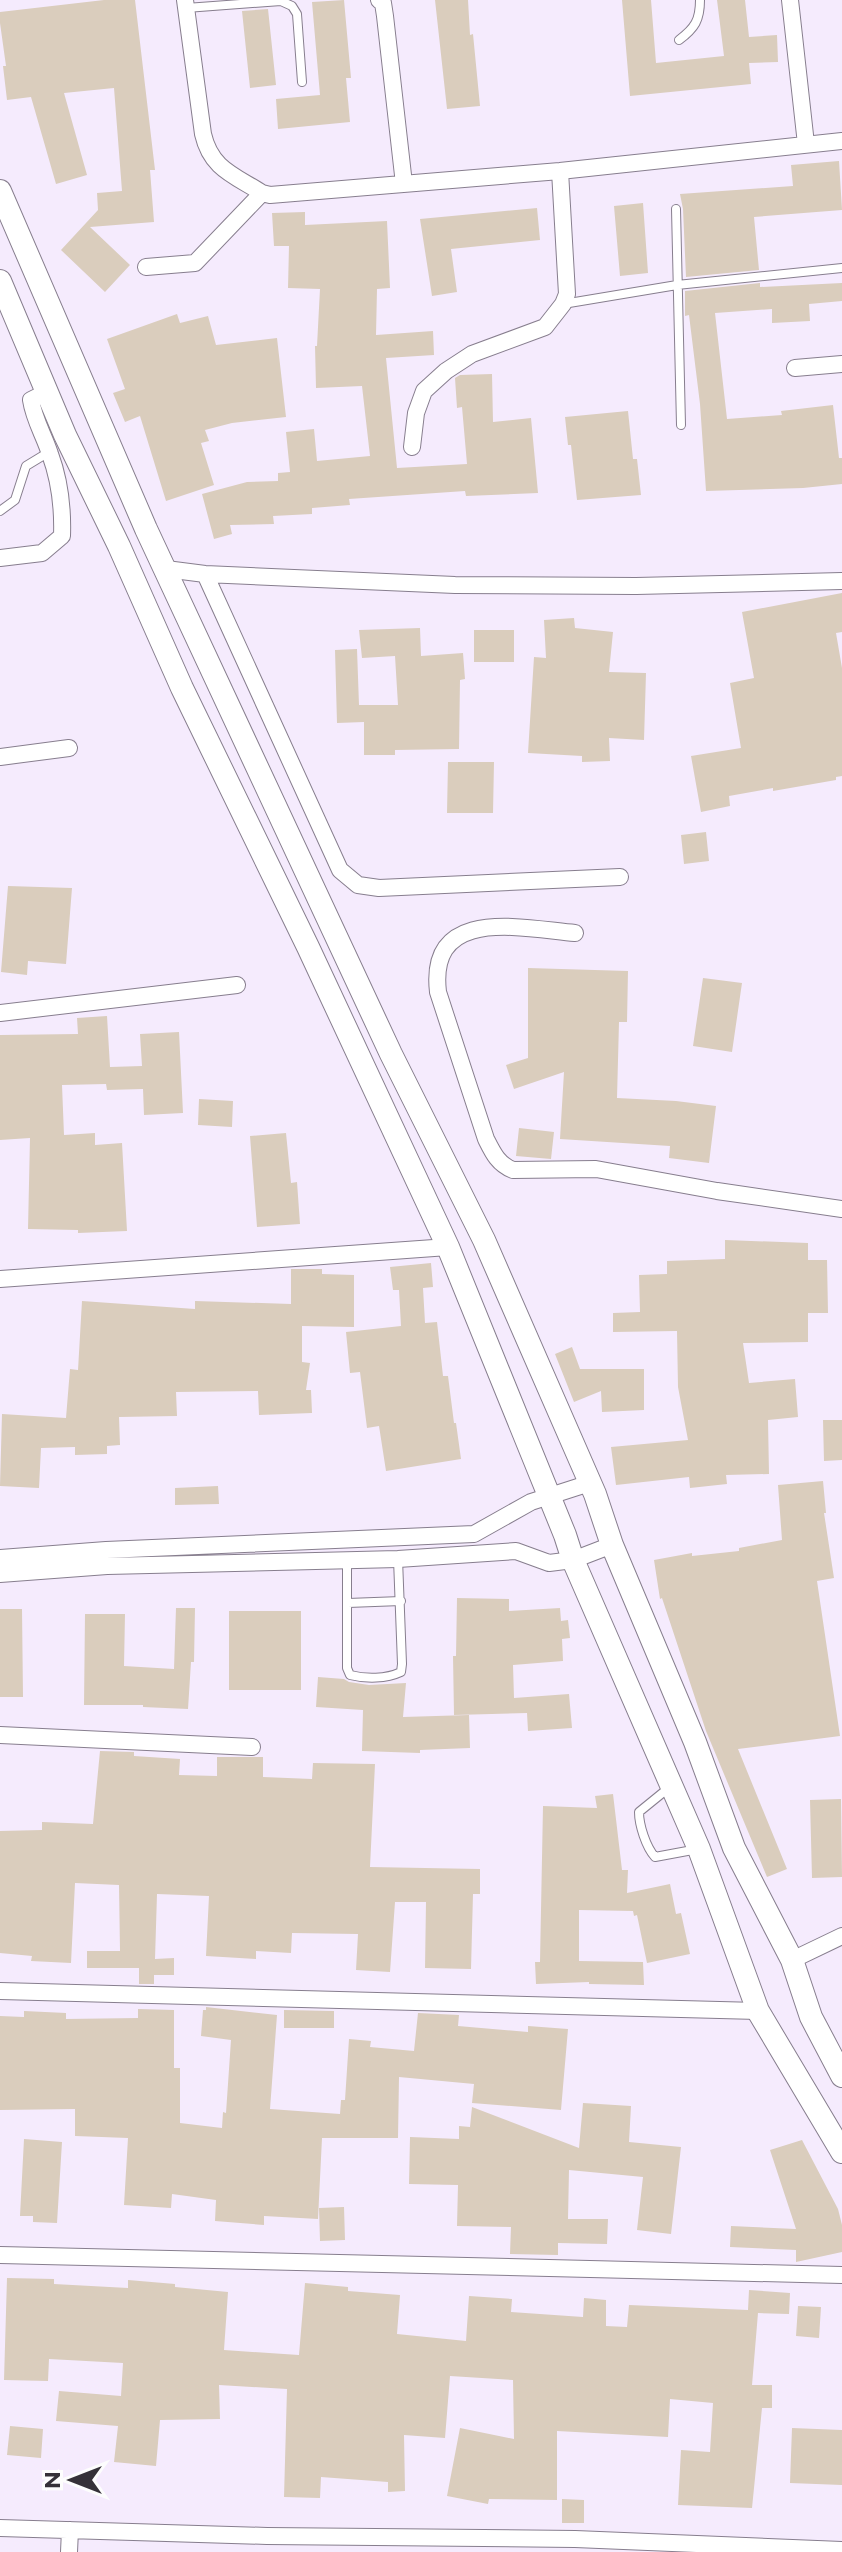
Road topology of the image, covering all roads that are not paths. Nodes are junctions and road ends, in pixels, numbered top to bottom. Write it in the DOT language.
graph roads {
  1 [pos="379,0"];
  2 [pos="700,0"];
  3 [pos="790,0"];
  4 [pos="186,4"];
  5 [pos="679,40"];
  6 [pos="302,82"];
  7 [pos="842,141"];
  8 [pos="806,144"];
  9 [pos="560,171"];
  10 [pos="404,184"];
  11 [pos="0,191"];
  12 [pos="262,193"];
  13 [pos="676,209"];
  14 [pos="146,267"];
  15 [pos="842,268"];
  16 [pos="0,281"];
  17 [pos="677,285"];
  18 [pos="563,304"];
  19 [pos="842,364"];
  20 [pos="795,368"];
  21 [pos="47,392"];
  22 [pos="681,425"];
  23 [pos="412,447"];
  24 [pos="50,451"];
  25 [pos="0,511"];
  26 [pos="0,558"];
  27 [pos="166,569"];
  28 [pos="205,574"];
  29 [pos="842,581"];
  30 [pos="69,748"];
  31 [pos="0,757"];
  32 [pos="620,877"];
  33 [pos="575,933"];
  34 [pos="237,985"];
  35 [pos="0,1013"];
  36 [pos="842,1209"];
  37 [pos="448,1247"];
  38 [pos="0,1279"];
  39 [pos="590,1483"];
  40 [pos="548,1495"];
  41 [pos="298,1542"];
  42 [pos="612,1545"];
  43 [pos="0,1558"];
  44 [pos="398,1559"];
  45 [pos="347,1560"];
  46 [pos="573,1560"];
  47 [pos="298,1561"];
  48 [pos="0,1574"];
  49 [pos="401,1601"];
  50 [pos="348,1603"];
  51 [pos="0,1735"];
  52 [pos="252,1747"];
  53 [pos="672,1786"];
  54 [pos="699,1849"];
  55 [pos="842,1936"];
  56 [pos="792,1960"];
  57 [pos="0,1991"];
  58 [pos="758,2011"];
  59 [pos="842,2076"];
  60 [pos="842,2152"];
  61 [pos="0,2255"];
  62 [pos="842,2275"];
  63 [pos="0,2528"];
  64 [pos="70,2530"];
  65 [pos="575,2546"];
  66 [pos="842,2550"];
  67 [pos="69,2552"];
  1 -- 10 [label="street"];
  2 -- 5 [label="lane"];
  3 -- 8 [label="street"];
  4 -- 6 [label="lane"];
  4 -- 12 [label="street"];
  7 -- 8 [label="street"];
  8 -- 9 [label="street"];
  9 -- 10 [label="street"];
  9 -- 18 [label="street"];
  10 -- 12 [label="street"];
  11 -- 27 [label="main road"];
  12 -- 14 [label="street"];
  13 -- 17 [label="lane"];
  15 -- 17 [label="lane"];
  16 -- 21 [label="main road"];
  17 -- 18 [label="lane"];
  17 -- 22 [label="lane"];
  18 -- 23 [label="street"];
  19 -- 20 [label="street"];
  21 -- 24 [label="street"];
  21 -- 37 [label="main road"];
  24 -- 25 [label="lane"];
  24 -- 26 [label="street"];
  27 -- 28 [label="street"];
  27 -- 39 [label="main road"];
  28 -- 29 [label="street"];
  28 -- 32 [label="street"];
  30 -- 31 [label="street"];
  33 -- 36 [label="street"];
  34 -- 35 [label="street"];
  37 -- 38 [label="street"];
  37 -- 40 [label="main road"];
  39 -- 40 [label="street"];
  39 -- 42 [label="main road"];
  40 -- 41 [label="street"];
  40 -- 46 [label="main road"];
  41 -- 43 [label="street"];
  41 -- 47 [label="street"];
  42 -- 46 [label="street"];
  42 -- 56 [label="main road"];
  44 -- 45 [label="street"];
  44 -- 46 [label="street"];
  44 -- 49 [label="lane"];
  45 -- 47 [label="street"];
  45 -- 50 [label="lane"];
  46 -- 53 [label="main road"];
  47 -- 48 [label="street"];
  49 -- 50 [label="lane"];
  49 -- 50 [label="lane"];
  51 -- 52 [label="street"];
  53 -- 54 [label="main road"];
  53 -- 54 [label="lane"];
  54 -- 58 [label="main road"];
  55 -- 56 [label="street"];
  56 -- 59 [label="main road"];
  57 -- 58 [label="street"];
  58 -- 60 [label="main road"];
  61 -- 62 [label="street"];
  63 -- 64 [label="street"];
  64 -- 65 [label="street"];
  64 -- 67 [label="street"];
  65 -- 66 [label="street"];
}
